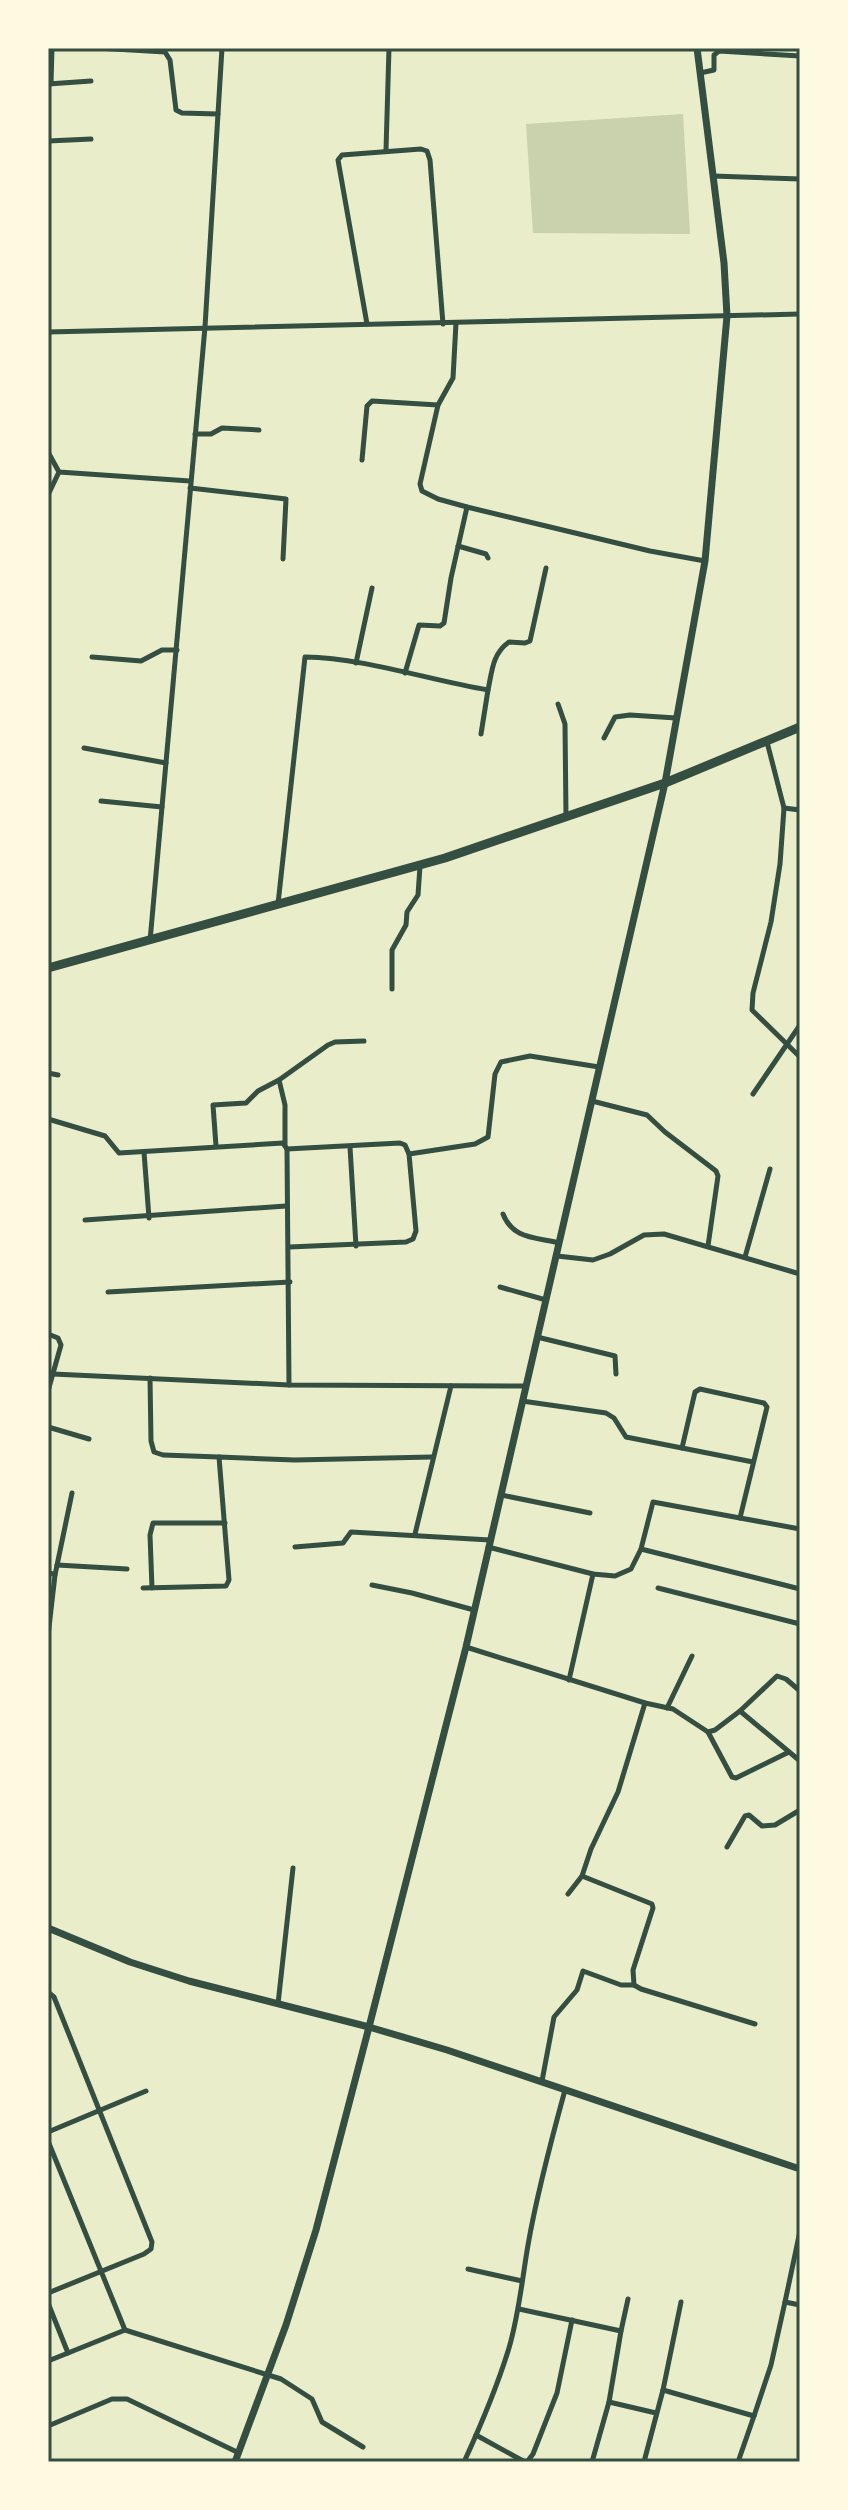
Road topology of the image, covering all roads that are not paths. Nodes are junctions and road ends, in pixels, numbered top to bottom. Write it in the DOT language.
graph roads {
  1 [pos="52,48"];
  2 [pos="97,48"];
  3 [pos="222,48"];
  4 [pos="389,48"];
  5 [pos="697,48"];
  6 [pos="800,56"];
  7 [pos="700,73"];
  8 [pos="91,81"];
  9 [pos="50,84"];
  10 [pos="218,114"];
  11 [pos="91,139"];
  12 [pos="48,141"];
  13 [pos="386,150"];
  14 [pos="713,176"];
  15 [pos="800,179"];
  16 [pos="800,314"];
  17 [pos="727,316"];
  18 [pos="456,323"];
  19 [pos="367,324"];
  20 [pos="443,324"];
  21 [pos="205,327"];
  22 [pos="48,332"];
  23 [pos="438,405"];
  24 [pos="259,430"];
  25 [pos="195,434"];
  26 [pos="48,452"];
  27 [pos="362,460"];
  28 [pos="59,472"];
  29 [pos="190,484"];
  30 [pos="48,495"];
  31 [pos="467,507"];
  32 [pos="458,546"];
  33 [pos="488,558"];
  34 [pos="283,559"];
  35 [pos="705,561"];
  36 [pos="546,568"];
  37 [pos="372,588"];
  38 [pos="177,650"];
  39 [pos="92,657"];
  40 [pos="356,663"];
  41 [pos="405,673"];
  42 [pos="488,690"];
  43 [pos="558,704"];
  44 [pos="676,718"];
  45 [pos="800,727"];
  46 [pos="481,734"];
  47 [pos="604,738"];
  48 [pos="767,742"];
  49 [pos="84,748"];
  50 [pos="166,763"];
  51 [pos="665,783"];
  52 [pos="101,801"];
  53 [pos="162,807"];
  54 [pos="784,808"];
  55 [pos="800,810"];
  56 [pos="566,817"];
  57 [pos="420,865"];
  58 [pos="278,905"];
  59 [pos="150,942"];
  60 [pos="48,968"];
  61 [pos="392,989"];
  62 [pos="800,1025"];
  63 [pos="364,1041"];
  64 [pos="787,1044"];
  65 [pos="800,1057"];
  66 [pos="599,1067"];
  67 [pos="48,1073"];
  68 [pos="58,1075"];
  69 [pos="279,1080"];
  70 [pos="753,1094"];
  71 [pos="592,1101"];
  72 [pos="48,1119"];
  73 [pos="216,1146"];
  74 [pos="286,1147"];
  75 [pos="350,1147"];
  76 [pos="144,1152"];
  77 [pos="409,1154"];
  78 [pos="770,1169"];
  79 [pos="286,1206"];
  80 [pos="503,1214"];
  81 [pos="149,1218"];
  82 [pos="85,1220"];
  83 [pos="560,1243"];
  84 [pos="356,1246"];
  85 [pos="708,1246"];
  86 [pos="289,1247"];
  87 [pos="557,1256"];
  88 [pos="745,1257"];
  89 [pos="800,1274"];
  90 [pos="290,1282"];
  91 [pos="500,1287"];
  92 [pos="108,1292"];
  93 [pos="546,1300"];
  94 [pos="48,1334"];
  95 [pos="536,1337"];
  96 [pos="53,1374"];
  97 [pos="616,1374"];
  98 [pos="150,1378"];
  99 [pos="289,1385"];
  100 [pos="451,1386"];
  101 [pos="525,1386"];
  102 [pos="48,1391"];
  103 [pos="522,1401"];
  104 [pos="48,1427"];
  105 [pos="89,1439"];
  106 [pos="682,1448"];
  107 [pos="219,1457"];
  108 [pos="432,1457"];
  109 [pos="753,1462"];
  110 [pos="72,1493"];
  111 [pos="501,1495"];
  112 [pos="590,1513"];
  113 [pos="740,1518"];
  114 [pos="225,1523"];
  115 [pos="800,1529"];
  116 [pos="415,1534"];
  117 [pos="489,1544"];
  118 [pos="295,1547"];
  119 [pos="641,1549"];
  120 [pos="57,1565"];
  121 [pos="127,1569"];
  122 [pos="51,1573"];
  123 [pos="593,1574"];
  124 [pos="372,1585"];
  125 [pos="143,1588"];
  126 [pos="152,1588"];
  127 [pos="658,1588"];
  128 [pos="800,1589"];
  129 [pos="474,1610"];
  130 [pos="800,1624"];
  131 [pos="48,1636"];
  132 [pos="466,1647"];
  133 [pos="692,1656"];
  134 [pos="569,1680"];
  135 [pos="800,1691"];
  136 [pos="645,1703"];
  137 [pos="667,1708"];
  138 [pos="740,1711"];
  139 [pos="708,1732"];
  140 [pos="789,1752"];
  141 [pos="800,1761"];
  142 [pos="800,1810"];
  143 [pos="727,1847"];
  144 [pos="293,1868"];
  145 [pos="582,1876"];
  146 [pos="568,1894"];
  147 [pos="48,1928"];
  148 [pos="634,1985"];
  149 [pos="48,1992"];
  150 [pos="278,2004"];
  151 [pos="755,2024"];
  152 [pos="369,2027"];
  153 [pos="542,2081"];
  154 [pos="565,2089"];
  155 [pos="146,2091"];
  156 [pos="99,2112"];
  157 [pos="48,2132"];
  158 [pos="48,2141"];
  159 [pos="800,2169"];
  160 [pos="800,2231"];
  161 [pos="468,2269"];
  162 [pos="100,2272"];
  163 [pos="522,2281"];
  164 [pos="48,2293"];
  165 [pos="628,2299"];
  166 [pos="681,2302"];
  167 [pos="785,2302"];
  168 [pos="48,2303"];
  169 [pos="800,2305"];
  170 [pos="519,2309"];
  171 [pos="572,2320"];
  172 [pos="125,2330"];
  173 [pos="621,2331"];
  174 [pos="68,2353"];
  175 [pos="48,2361"];
  176 [pos="266,2376"];
  177 [pos="663,2390"];
  178 [pos="609,2402"];
  179 [pos="656,2413"];
  180 [pos="754,2416"];
  181 [pos="48,2426"];
  182 [pos="476,2435"];
  183 [pos="363,2447"];
  184 [pos="239,2453"];
  185 [pos="645,2458"];
  186 [pos="235,2462"];
  187 [pos="464,2462"];
  188 [pos="526,2462"];
  189 [pos="592,2462"];
  190 [pos="738,2462"];
  1 -- 9 [label="street"];
  2 -- 10 [label="street"];
  3 -- 10 [label="street"];
  4 -- 13 [label="street"];
  5 -- 7 [label="street"];
  6 -- 7 [label="street"];
  7 -- 14 [label="street"];
  8 -- 9 [label="street"];
  10 -- 21 [label="street"];
  11 -- 12 [label="street"];
  13 -- 19 [label="street"];
  13 -- 20 [label="street"];
  14 -- 15 [label="street"];
  14 -- 17 [label="street"];
  16 -- 17 [label="street"];
  17 -- 18 [label="street"];
  17 -- 35 [label="street"];
  18 -- 20 [label="street"];
  18 -- 23 [label="street"];
  19 -- 20 [label="street"];
  19 -- 21 [label="street"];
  21 -- 22 [label="street"];
  21 -- 25 [label="street"];
  23 -- 27 [label="street"];
  23 -- 31 [label="street"];
  24 -- 25 [label="street"];
  25 -- 29 [label="street"];
  26 -- 28 [label="street"];
  28 -- 29 [label="street"];
  28 -- 30 [label="street"];
  29 -- 34 [label="street"];
  29 -- 38 [label="street"];
  31 -- 32 [label="street"];
  31 -- 35 [label="street"];
  32 -- 33 [label="street"];
  32 -- 41 [label="street"];
  35 -- 44 [label="street"];
  36 -- 42 [label="street"];
  37 -- 40 [label="street"];
  38 -- 39 [label="street"];
  38 -- 50 [label="street"];
  40 -- 41 [label="street"];
  40 -- 58 [label="street"];
  41 -- 42 [label="street"];
  42 -- 46 [label="street"];
  43 -- 56 [label="street"];
  44 -- 47 [label="street"];
  44 -- 51 [label="street"];
  45 -- 48 [label="highway"];
  48 -- 51 [label="highway"];
  48 -- 54 [label="street"];
  49 -- 50 [label="street"];
  50 -- 53 [label="street"];
  51 -- 56 [label="highway"];
  51 -- 66 [label="street"];
  52 -- 53 [label="street"];
  53 -- 59 [label="street"];
  54 -- 55 [label="street"];
  54 -- 64 [label="street"];
  56 -- 57 [label="highway"];
  57 -- 58 [label="highway"];
  57 -- 61 [label="street"];
  58 -- 59 [label="highway"];
  59 -- 60 [label="highway"];
  62 -- 64 [label="street"];
  63 -- 69 [label="street"];
  64 -- 65 [label="street"];
  64 -- 70 [label="street"];
  66 -- 71 [label="street"];
  66 -- 77 [label="street"];
  67 -- 68 [label="street"];
  69 -- 73 [label="street"];
  69 -- 74 [label="street"];
  71 -- 83 [label="street"];
  71 -- 85 [label="street"];
  72 -- 76 [label="street"];
  73 -- 74 [label="street"];
  73 -- 76 [label="street"];
  74 -- 75 [label="street"];
  74 -- 79 [label="street"];
  75 -- 77 [label="street"];
  75 -- 84 [label="street"];
  76 -- 81 [label="street"];
  77 -- 84 [label="street"];
  78 -- 88 [label="street"];
  79 -- 81 [label="street"];
  79 -- 86 [label="street"];
  80 -- 83 [label="street"];
  81 -- 82 [label="street"];
  83 -- 87 [label="street"];
  84 -- 86 [label="street"];
  85 -- 87 [label="street"];
  85 -- 88 [label="street"];
  86 -- 90 [label="street"];
  87 -- 93 [label="street"];
  88 -- 89 [label="street"];
  90 -- 92 [label="street"];
  90 -- 99 [label="street"];
  91 -- 93 [label="street"];
  93 -- 95 [label="street"];
  94 -- 96 [label="street"];
  95 -- 97 [label="street"];
  95 -- 101 [label="street"];
  96 -- 98 [label="street"];
  96 -- 102 [label="street"];
  98 -- 99 [label="street"];
  98 -- 107 [label="street"];
  99 -- 100 [label="street"];
  100 -- 101 [label="street"];
  100 -- 108 [label="street"];
  101 -- 103 [label="street"];
  103 -- 106 [label="street"];
  103 -- 111 [label="street"];
  104 -- 105 [label="street"];
  106 -- 109 [label="street"];
  106 -- 109 [label="street"];
  107 -- 108 [label="street"];
  107 -- 114 [label="street"];
  108 -- 116 [label="street"];
  109 -- 113 [label="street"];
  110 -- 120 [label="street"];
  111 -- 112 [label="street"];
  111 -- 117 [label="street"];
  113 -- 115 [label="street"];
  113 -- 119 [label="street"];
  114 -- 126 [label="street"];
  114 -- 126 [label="street"];
  116 -- 117 [label="street"];
  116 -- 118 [label="street"];
  117 -- 123 [label="street"];
  117 -- 129 [label="street"];
  119 -- 123 [label="street"];
  119 -- 128 [label="street"];
  120 -- 121 [label="street"];
  120 -- 122 [label="street"];
  122 -- 131 [label="street"];
  123 -- 134 [label="street"];
  124 -- 129 [label="street"];
  125 -- 126 [label="street"];
  127 -- 130 [label="street"];
  129 -- 132 [label="street"];
  132 -- 134 [label="street"];
  132 -- 152 [label="street"];
  133 -- 137 [label="street"];
  134 -- 136 [label="street"];
  135 -- 138 [label="street"];
  136 -- 137 [label="street"];
  136 -- 145 [label="street"];
  137 -- 139 [label="street"];
  138 -- 139 [label="street"];
  138 -- 140 [label="street"];
  139 -- 140 [label="street"];
  140 -- 141 [label="street"];
  142 -- 143 [label="street"];
  144 -- 150 [label="street"];
  145 -- 146 [label="street"];
  145 -- 148 [label="street"];
  147 -- 150 [label="street"];
  148 -- 151 [label="street"];
  148 -- 153 [label="street"];
  149 -- 156 [label="street"];
  150 -- 152 [label="street"];
  152 -- 153 [label="street"];
  152 -- 176 [label="street"];
  153 -- 154 [label="street"];
  154 -- 159 [label="street"];
  154 -- 163 [label="street"];
  155 -- 156 [label="street"];
  156 -- 157 [label="street"];
  156 -- 162 [label="street"];
  158 -- 162 [label="street"];
  160 -- 167 [label="street"];
  161 -- 163 [label="street"];
  162 -- 164 [label="street"];
  162 -- 172 [label="street"];
  163 -- 170 [label="street"];
  165 -- 173 [label="street"];
  166 -- 177 [label="street"];
  167 -- 169 [label="street"];
  167 -- 180 [label="street"];
  168 -- 174 [label="street"];
  170 -- 171 [label="street"];
  170 -- 182 [label="street"];
  171 -- 173 [label="street"];
  171 -- 188 [label="street"];
  172 -- 174 [label="street"];
  172 -- 176 [label="street"];
  173 -- 178 [label="street"];
  174 -- 175 [label="street"];
  176 -- 183 [label="street"];
  176 -- 184 [label="street"];
  177 -- 179 [label="street"];
  177 -- 180 [label="street"];
  178 -- 179 [label="street"];
  178 -- 189 [label="street"];
  179 -- 185 [label="street"];
  180 -- 190 [label="street"];
  181 -- 184 [label="street"];
  182 -- 187 [label="street"];
  182 -- 188 [label="street"];
  184 -- 186 [label="street"];
}
